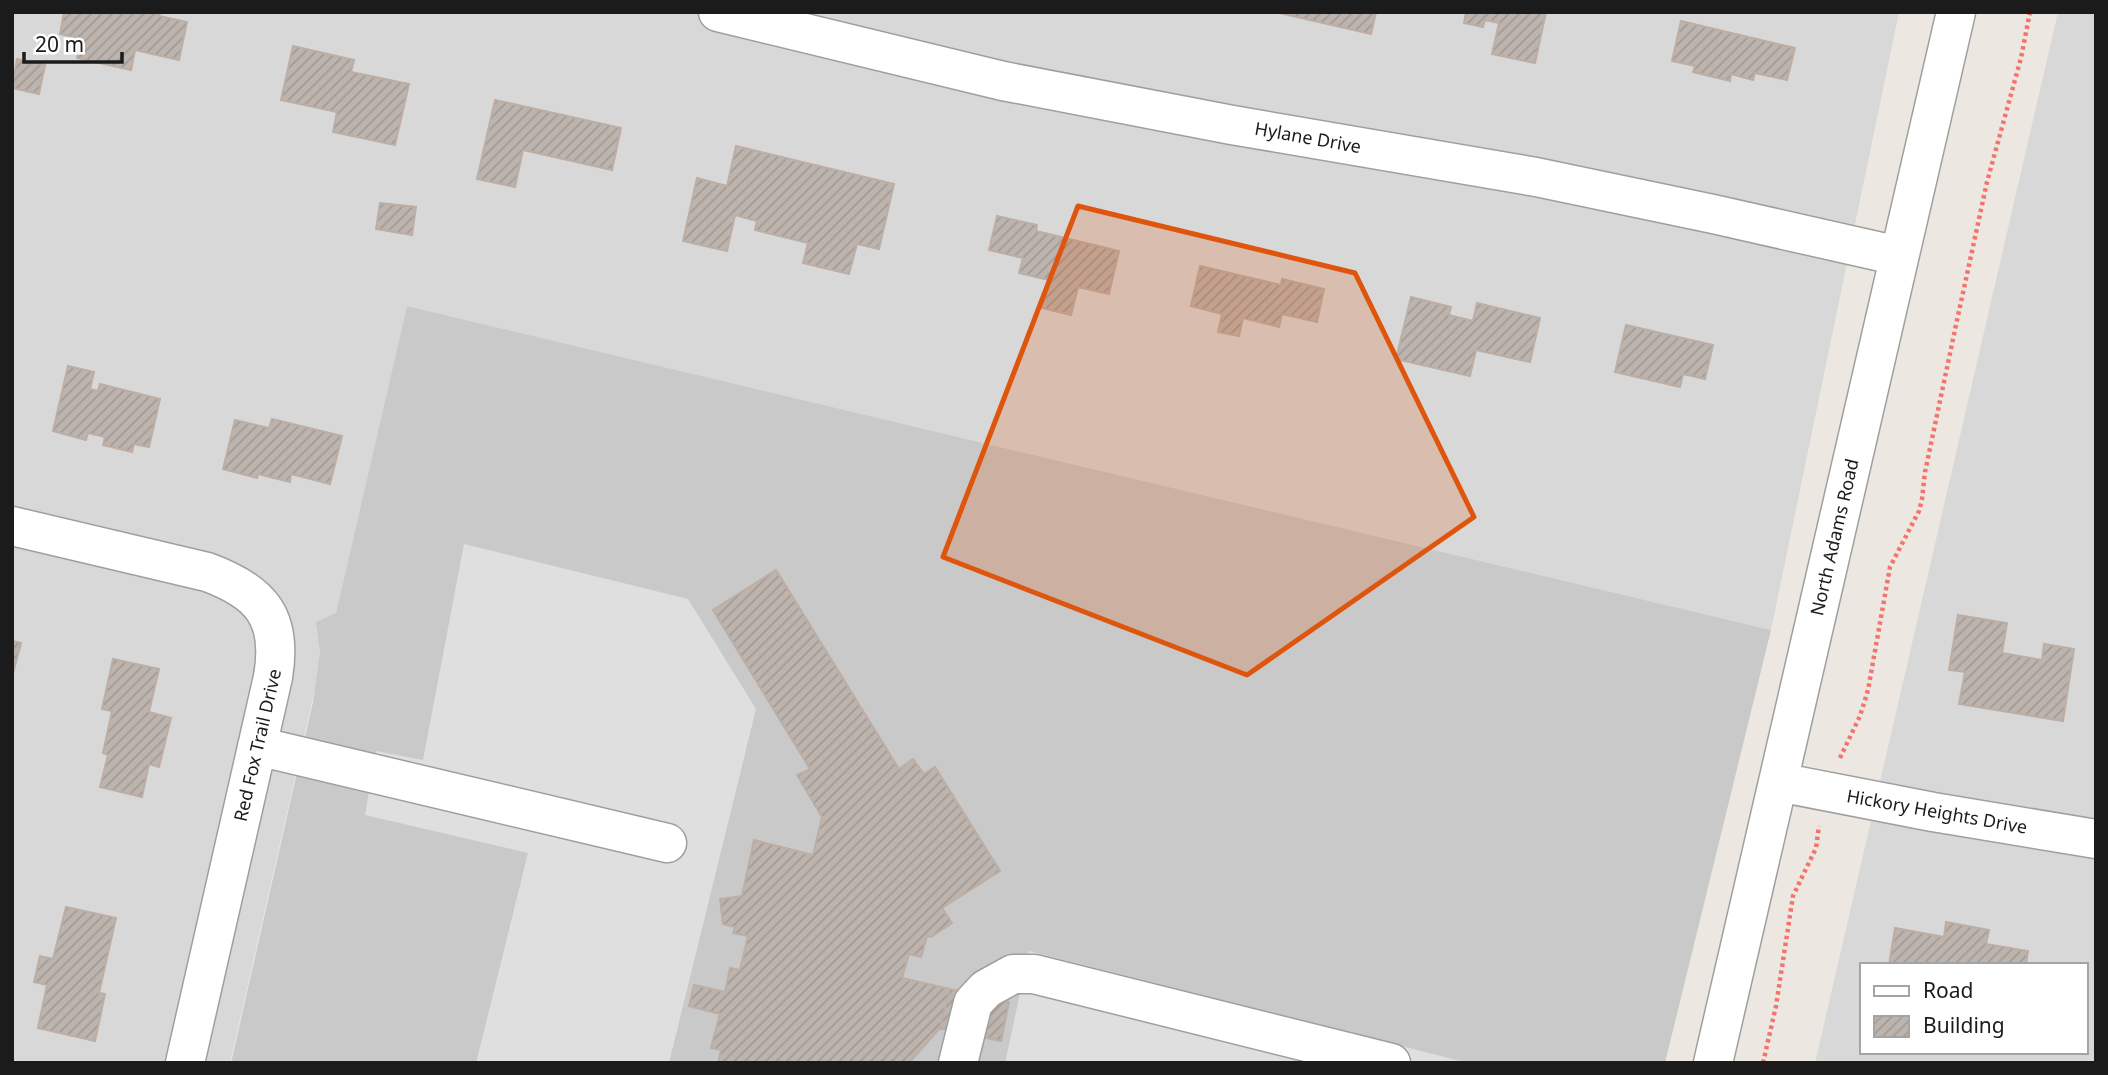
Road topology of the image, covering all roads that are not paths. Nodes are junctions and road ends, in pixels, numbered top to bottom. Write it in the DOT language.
graph roads {
  1 [pos="718,12"];
  2 [pos="1956,12"];
  3 [pos="1899,256"];
  4 [pos="12,526"];
  5 [pos="257,746"];
  6 [pos="1778,782"];
  7 [pos="2096,839"];
  8 [pos="667,843"];
  9 [pos="185,1063"];
  10 [pos="958,1063"];
  11 [pos="1391,1063"];
  12 [pos="1713,1063"];
  1 -- 3 [label="street, Hylane Drive"];
  2 -- 3 [label="street, North Adams Road"];
  3 -- 6 [label="street, North Adams Road"];
  4 -- 5 [label="street, Red Fox Trail Drive"];
  5 -- 8 [label="street"];
  5 -- 9 [label="street, Red Fox Trail Drive"];
  6 -- 7 [label="street, Hickory Heights Drive"];
  6 -- 12 [label="street, North Adams Road"];
  10 -- 11 [label="street"];
}
